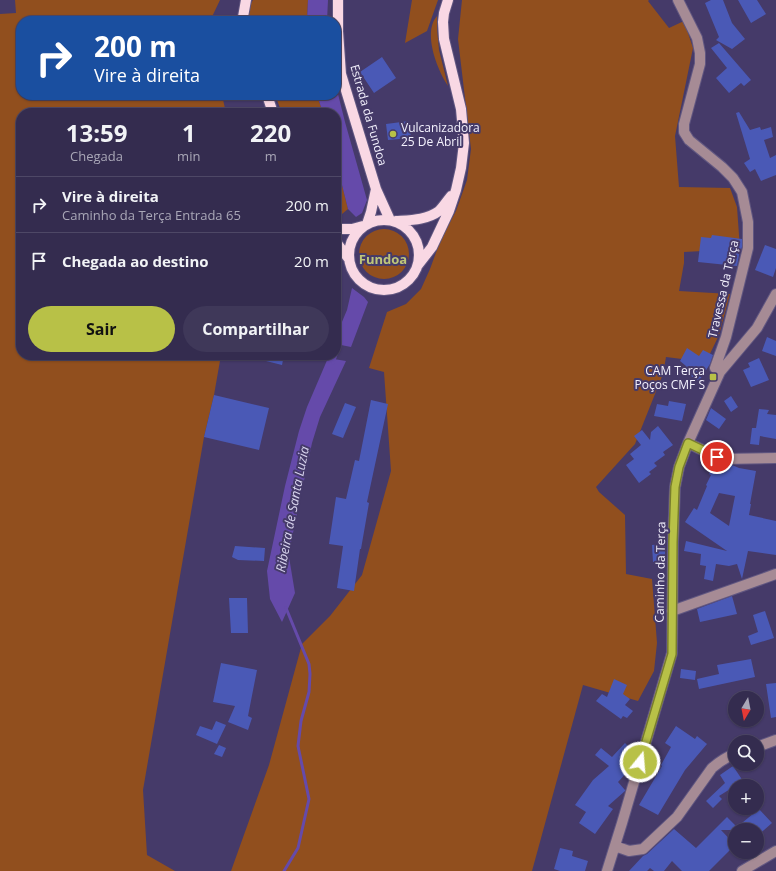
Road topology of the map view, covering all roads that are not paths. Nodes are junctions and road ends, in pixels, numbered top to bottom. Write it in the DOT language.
graph roads {
  1 [pos="246,0"];
  2 [pos="338,0"];
  3 [pos="448,0"];
  4 [pos="678,0"];
  5 [pos="243,16"];
  6 [pos="338,16"];
  7 [pos="341,74"];
  8 [pos="376,190"];
  9 [pos="456,190"];
  10 [pos="393,221"];
  11 [pos="363,226"];
  12 [pos="341,228"];
  13 [pos="341,249"];
  14 [pos="349,259"];
  15 [pos="418,265"];
  16 [pos="776,294"];
  17 [pos="720,372"];
  18 [pos="688,443"];
  19 [pos="776,458"];
  20 [pos="776,574"];
  21 [pos="672,611"];
  22 [pos="776,740"];
  23 [pos="764,744"];
  24 [pos="728,756"];
  25 [pos="615,846"];
  26 [pos="776,851"];
  27 [pos="607,871"];
  28 [pos="742,871"];
  1 -- 5 [label="main road"];
  2 -- 6 [label="main road, Estrada da Fundoa"];
  3 -- 9 [label="main road"];
  4 -- 17 [label="street, Travessa da Terça"];
  7 -- 8 [label="main road, Estrada da Fundoa"];
  8 -- 10 [label="main road, Estrada da Fundoa"];
  8 -- 11 [label="main road, Estrada da Fundoa"];
  9 -- 10 [label="main road"];
  9 -- 15 [label="main road"];
  10 -- 11 [label="main road"];
  10 -- 15 [label="main road"];
  11 -- 12 [label="main road"];
  11 -- 14 [label="main road"];
  13 -- 14 [label="main road"];
  14 -- 15 [label="main road"];
  16 -- 17 [label="street, Caminho da Terça"];
  17 -- 18 [label="street, Caminho da Terça"];
  18 -- 19 [label="street"];
  18 -- 21 [label="street, Caminho da Terça"];
  20 -- 21 [label="street"];
  21 -- 25 [label="street, Caminho da Terça"];
  22 -- 23 [label="street"];
  24 -- 25 [label="street"];
  25 -- 27 [label="street, Caminho da Terça"];
  26 -- 28 [label="street"];
}
